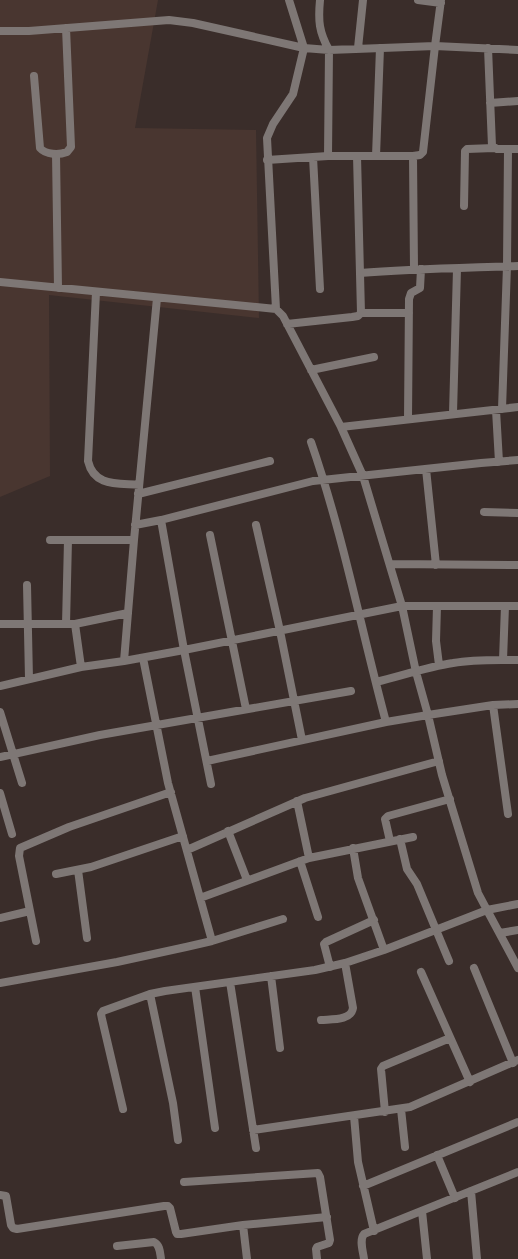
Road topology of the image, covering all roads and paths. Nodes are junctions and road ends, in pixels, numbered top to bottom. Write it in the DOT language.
graph roads {
  1 [pos="289,0"];
  2 [pos="320,0"];
  3 [pos="363,0"];
  4 [pos="418,0"];
  5 [pos="441,2"];
  6 [pos="66,28"];
  7 [pos="0,31"];
  8 [pos="434,46"];
  9 [pos="304,48"];
  10 [pos="358,48"];
  11 [pos="380,48"];
  12 [pos="488,48"];
  13 [pos="329,50"];
  14 [pos="518,50"];
  15 [pos="34,76"];
  16 [pos="518,101"];
  17 [pos="490,103"];
  18 [pos="494,148"];
  19 [pos="508,149"];
  20 [pos="518,149"];
  21 [pos="56,154"];
  22 [pos="328,156"];
  23 [pos="357,156"];
  24 [pos="376,156"];
  25 [pos="413,156"];
  26 [pos="313,157"];
  27 [pos="267,160"];
  28 [pos="464,206"];
  29 [pos="507,266"];
  30 [pos="518,266"];
  31 [pos="418,269"];
  32 [pos="457,269"];
  33 [pos="360,273"];
  34 [pos="0,282"];
  35 [pos="58,288"];
  36 [pos="320,289"];
  37 [pos="96,292"];
  38 [pos="157,298"];
  39 [pos="276,310"];
  40 [pos="361,313"];
  41 [pos="409,313"];
  42 [pos="287,324"];
  43 [pos="374,357"];
  44 [pos="311,370"];
  45 [pos="518,407"];
  46 [pos="499,409"];
  47 [pos="453,413"];
  48 [pos="408,418"];
  49 [pos="341,427"];
  50 [pos="311,442"];
  51 [pos="518,460"];
  52 [pos="270,461"];
  53 [pos="499,462"];
  54 [pos="426,469"];
  55 [pos="363,476"];
  56 [pos="324,480"];
  57 [pos="139,485"];
  58 [pos="138,494"];
  59 [pos="484,512"];
  60 [pos="518,513"];
  61 [pos="161,520"];
  62 [pos="256,524"];
  63 [pos="135,525"];
  64 [pos="210,535"];
  65 [pos="50,540"];
  66 [pos="68,540"];
  67 [pos="134,540"];
  68 [pos="390,564"];
  69 [pos="436,565"];
  70 [pos="518,566"];
  71 [pos="27,585"];
  72 [pos="402,606"];
  73 [pos="437,606"];
  74 [pos="505,606"];
  75 [pos="518,606"];
  76 [pos="128,613"];
  77 [pos="360,614"];
  78 [pos="0,624"];
  79 [pos="27,624"];
  80 [pos="66,624"];
  81 [pos="75,624"];
  82 [pos="280,631"];
  83 [pos="231,640"];
  84 [pos="184,650"];
  85 [pos="143,658"];
  86 [pos="503,660"];
  87 [pos="518,660"];
  88 [pos="124,661"];
  89 [pos="439,665"];
  90 [pos="81,667"];
  91 [pos="416,672"];
  92 [pos="29,679"];
  93 [pos="376,682"];
  94 [pos="0,686"];
  95 [pos="351,691"];
  96 [pos="294,701"];
  97 [pos="518,704"];
  98 [pos="493,705"];
  99 [pos="246,709"];
  100 [pos="0,714"];
  101 [pos="428,715"];
  102 [pos="198,718"];
  103 [pos="386,722"];
  104 [pos="156,725"];
  105 [pos="302,740"];
  106 [pos="12,754"];
  107 [pos="0,757"];
  108 [pos="207,761"];
  109 [pos="439,761"];
  110 [pos="22,783"];
  111 [pos="211,784"];
  112 [pos="171,792"];
  113 [pos="1,797"];
  114 [pos="450,799"];
  115 [pos="297,801"];
  116 [pos="508,814"];
  117 [pos="228,832"];
  118 [pos="12,834"];
  119 [pos="183,836"];
  120 [pos="413,837"];
  121 [pos="400,839"];
  122 [pos="390,841"];
  123 [pos="352,848"];
  124 [pos="187,850"];
  125 [pos="309,858"];
  126 [pos="300,861"];
  127 [pos="78,870"];
  128 [pos="56,874"];
  129 [pos="247,880"];
  130 [pos="200,898"];
  131 [pos="518,904"];
  132 [pos="487,910"];
  133 [pos="30,911"];
  134 [pos="318,917"];
  135 [pos="0,918"];
  136 [pos="283,919"];
  137 [pos="374,920"];
  138 [pos="436,930"];
  139 [pos="518,930"];
  140 [pos="500,933"];
  141 [pos="88,938"];
  142 [pos="36,941"];
  143 [pos="212,941"];
  144 [pos="384,950"];
  145 [pos="449,961"];
  146 [pos="345,963"];
  147 [pos="330,967"];
  148 [pos="474,968"];
  149 [pos="518,968"];
  150 [pos="421,972"];
  151 [pos="271,976"];
  152 [pos="230,982"];
  153 [pos="0,983"];
  154 [pos="195,987"];
  155 [pos="150,994"];
  156 [pos="321,1020"];
  157 [pos="450,1038"];
  158 [pos="280,1048"];
  159 [pos="515,1061"];
  160 [pos="470,1082"];
  161 [pos="123,1109"];
  162 [pos="401,1110"];
  163 [pos="385,1112"];
  164 [pos="354,1116"];
  165 [pos="518,1122"];
  166 [pos="215,1128"];
  167 [pos="253,1130"];
  168 [pos="178,1140"];
  169 [pos="405,1147"];
  170 [pos="256,1148"];
  171 [pos="437,1155"];
  172 [pos="518,1172"];
  173 [pos="184,1182"];
  174 [pos="363,1186"];
  175 [pos="471,1191"];
  176 [pos="0,1195"];
  177 [pos="455,1198"];
  178 [pos="422,1211"];
  179 [pos="327,1218"];
  180 [pos="243,1225"];
  181 [pos="374,1231"];
  182 [pos="117,1246"];
  183 [pos="161,1259"];
  184 [pos="247,1259"];
  185 [pos="317,1259"];
  186 [pos="364,1259"];
  187 [pos="427,1259"];
  188 [pos="477,1259"];
  1 -- 9 [label="street"];
  2 -- 13 [label="street"];
  3 -- 10 [label="street"];
  4 -- 5 [label="street"];
  5 -- 8 [label="street"];
  6 -- 7 [label="street"];
  6 -- 9 [label="street"];
  6 -- 21 [label="street"];
  8 -- 11 [label="street"];
  8 -- 12 [label="street"];
  8 -- 25 [label="street"];
  9 -- 13 [label="street"];
  9 -- 27 [label="street"];
  10 -- 11 [label="street"];
  10 -- 13 [label="street"];
  11 -- 24 [label="street"];
  12 -- 14 [label="street"];
  12 -- 17 [label="street"];
  13 -- 22 [label="street"];
  15 -- 21 [label="street"];
  16 -- 17 [label="street"];
  17 -- 18 [label="street"];
  18 -- 19 [label="street"];
  18 -- 28 [label="street"];
  19 -- 20 [label="street"];
  19 -- 29 [label="street"];
  21 -- 35 [label="street"];
  22 -- 23 [label="street"];
  22 -- 26 [label="street"];
  23 -- 24 [label="street"];
  23 -- 33 [label="street"];
  24 -- 25 [label="street"];
  25 -- 31 [label="street"];
  26 -- 27 [label="street"];
  26 -- 36 [label="street"];
  27 -- 39 [label="street"];
  29 -- 30 [label="street"];
  29 -- 32 [label="street"];
  29 -- 46 [label="street"];
  31 -- 32 [label="street"];
  31 -- 33 [label="street"];
  31 -- 41 [label="street"];
  32 -- 47 [label="street"];
  33 -- 40 [label="street"];
  34 -- 35 [label="street"];
  35 -- 37 [label="street"];
  37 -- 38 [label="street"];
  37 -- 57 [label="street"];
  38 -- 39 [label="street"];
  38 -- 57 [label="street"];
  39 -- 42 [label="street"];
  40 -- 41 [label="street"];
  40 -- 42 [label="street"];
  41 -- 48 [label="street"];
  42 -- 44 [label="street"];
  43 -- 44 [label="street"];
  44 -- 49 [label="street"];
  45 -- 46 [label="street"];
  46 -- 47 [label="street"];
  46 -- 53 [label="street"];
  47 -- 48 [label="street"];
  48 -- 49 [label="street"];
  49 -- 55 [label="street"];
  50 -- 56 [label="street"];
  51 -- 53 [label="street"];
  52 -- 58 [label="street"];
  53 -- 54 [label="street"];
  54 -- 55 [label="street"];
  54 -- 69 [label="street"];
  55 -- 56 [label="street"];
  55 -- 68 [label="street"];
  56 -- 61 [label="street"];
  56 -- 77 [label="street"];
  57 -- 58 [label="street"];
  58 -- 63 [label="street"];
  59 -- 60 [label="street"];
  61 -- 63 [label="street"];
  61 -- 84 [label="street"];
  62 -- 82 [label="street"];
  63 -- 67 [label="street"];
  64 -- 83 [label="street"];
  65 -- 66 [label="street"];
  66 -- 67 [label="street"];
  66 -- 80 [label="street"];
  67 -- 76 [label="street"];
  68 -- 69 [label="street"];
  68 -- 72 [label="street"];
  69 -- 70 [label="street"];
  71 -- 79 [label="street"];
  72 -- 73 [label="street"];
  72 -- 77 [label="street"];
  72 -- 91 [label="street"];
  73 -- 74 [label="street"];
  73 -- 89 [label="street"];
  74 -- 75 [label="street"];
  74 -- 86 [label="street"];
  76 -- 81 [label="street"];
  76 -- 88 [label="street"];
  77 -- 82 [label="street"];
  77 -- 93 [label="street"];
  78 -- 79 [label="street"];
  79 -- 80 [label="street"];
  79 -- 92 [label="street"];
  80 -- 81 [label="street"];
  81 -- 90 [label="street"];
  82 -- 83 [label="street"];
  82 -- 96 [label="street"];
  83 -- 84 [label="street"];
  83 -- 99 [label="street"];
  84 -- 85 [label="street"];
  84 -- 102 [label="street"];
  85 -- 88 [label="street"];
  85 -- 104 [label="street"];
  86 -- 87 [label="street"];
  86 -- 89 [label="street"];
  88 -- 90 [label="street"];
  89 -- 91 [label="street"];
  90 -- 92 [label="street"];
  91 -- 93 [label="street"];
  91 -- 101 [label="street"];
  92 -- 94 [label="street"];
  93 -- 103 [label="street"];
  95 -- 96 [label="street"];
  96 -- 99 [label="street"];
  96 -- 105 [label="street"];
  97 -- 98 [label="street"];
  98 -- 101 [label="street"];
  98 -- 116 [label="street"];
  99 -- 102 [label="street"];
  100 -- 106 [label="street"];
  101 -- 103 [label="street"];
  101 -- 109 [label="street"];
  102 -- 104 [label="street"];
  102 -- 108 [label="street"];
  103 -- 105 [label="street"];
  104 -- 106 [label="street"];
  104 -- 112 [label="street"];
  105 -- 108 [label="street"];
  106 -- 107 [label="street"];
  106 -- 110 [label="street"];
  108 -- 111 [label="street"];
  109 -- 114 [label="street"];
  109 -- 115 [label="street"];
  112 -- 119 [label="street"];
  112 -- 133 [label="street"];
  113 -- 118 [label="street"];
  114 -- 122 [label="street"];
  114 -- 132 [label="street"];
  115 -- 117 [label="street"];
  115 -- 125 [label="street"];
  117 -- 124 [label="street"];
  117 -- 129 [label="street"];
  119 -- 124 [label="street"];
  119 -- 127 [label="street"];
  120 -- 121 [label="street"];
  121 -- 122 [label="street"];
  121 -- 138 [label="street"];
  122 -- 123 [label="street"];
  123 -- 125 [label="street"];
  123 -- 137 [label="street"];
  124 -- 130 [label="street"];
  125 -- 126 [label="street"];
  126 -- 129 [label="street"];
  126 -- 134 [label="street"];
  127 -- 128 [label="street"];
  127 -- 141 [label="street"];
  129 -- 130 [label="street"];
  130 -- 143 [label="street"];
  131 -- 132 [label="street"];
  132 -- 138 [label="street"];
  132 -- 140 [label="street"];
  133 -- 135 [label="street"];
  133 -- 142 [label="street"];
  136 -- 143 [label="street"];
  137 -- 144 [label="street"];
  137 -- 147 [label="street"];
  138 -- 144 [label="street"];
  138 -- 145 [label="street"];
  139 -- 140 [label="street"];
  140 -- 149 [label="street"];
  143 -- 153 [label="street"];
  144 -- 146 [label="street"];
  146 -- 147 [label="street"];
  146 -- 156 [label="street"];
  147 -- 151 [label="street"];
  148 -- 159 [label="street"];
  150 -- 157 [label="street"];
  151 -- 152 [label="street"];
  151 -- 158 [label="street"];
  152 -- 154 [label="street"];
  152 -- 167 [label="street"];
  154 -- 155 [label="street"];
  154 -- 166 [label="street"];
  155 -- 161 [label="street"];
  155 -- 168 [label="street"];
  157 -- 160 [label="street"];
  157 -- 163 [label="street"];
  159 -- 160 [label="street"];
  160 -- 162 [label="street"];
  162 -- 163 [label="street"];
  162 -- 169 [label="street"];
  163 -- 164 [label="street"];
  164 -- 167 [label="street"];
  164 -- 174 [label="street"];
  165 -- 171 [label="street"];
  167 -- 170 [label="street"];
  171 -- 174 [label="street"];
  171 -- 177 [label="street"];
  172 -- 175 [label="street"];
  173 -- 179 [label="street"];
  174 -- 181 [label="street"];
  175 -- 177 [label="street"];
  175 -- 188 [label="street"];
  176 -- 180 [label="street"];
  177 -- 178 [label="street"];
  178 -- 181 [label="street"];
  178 -- 187 [label="street"];
  179 -- 180 [label="street"];
  179 -- 185 [label="street"];
  180 -- 184 [label="street"];
  181 -- 186 [label="street"];
  182 -- 183 [label="street"];
}
